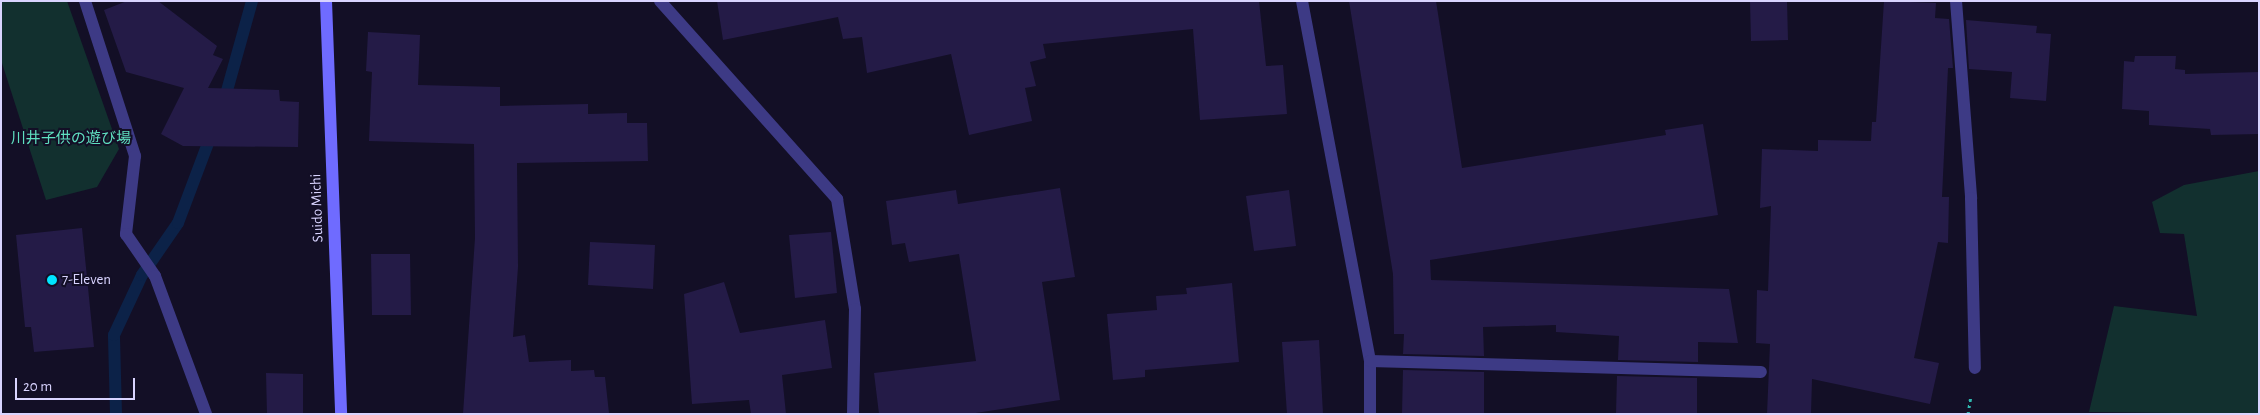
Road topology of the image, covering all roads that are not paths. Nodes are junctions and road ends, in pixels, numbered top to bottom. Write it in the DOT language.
graph roads {
  1 [pos="85,1"];
  2 [pos="326,1"];
  3 [pos="660,1"];
  4 [pos="1302,1"];
  5 [pos="1956,1"];
  6 [pos="1370,361"];
  7 [pos="1975,368"];
  8 [pos="1761,372"];
  9 [pos="206,414"];
  10 [pos="341,414"];
  11 [pos="853,414"];
  12 [pos="1370,414"];
  1 -- 9 [label="street"];
  2 -- 10 [label="street, Suido Michi"];
  3 -- 11 [label="street"];
  4 -- 6 [label="street"];
  5 -- 7 [label="street"];
  6 -- 8 [label="street"];
  6 -- 12 [label="street"];
}
